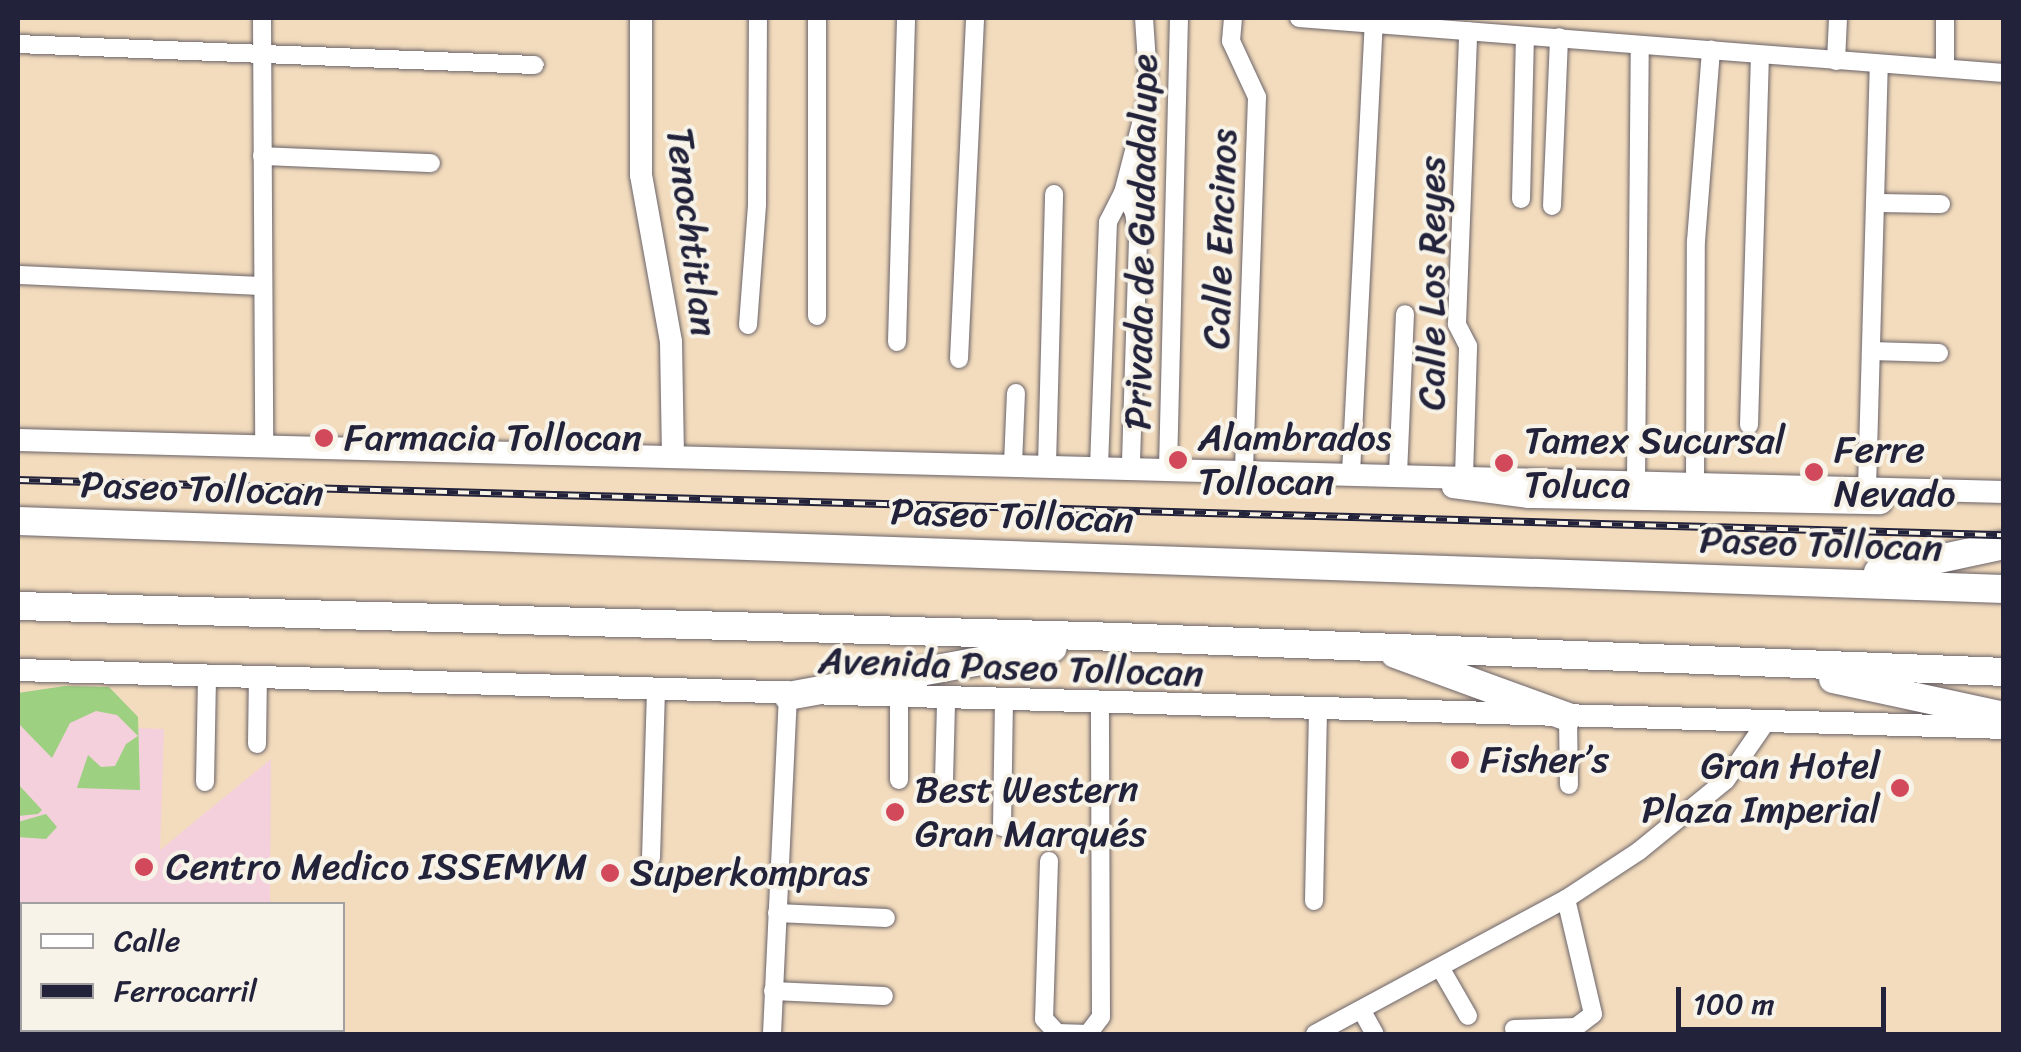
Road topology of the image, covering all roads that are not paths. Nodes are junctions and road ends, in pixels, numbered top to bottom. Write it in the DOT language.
graph roads {
  1 [pos="262,18"];
  2 [pos="641,18"];
  3 [pos="758,18"];
  4 [pos="817,18"];
  5 [pos="906,18"];
  6 [pos="975,18"];
  7 [pos="1144,18"];
  8 [pos="1179,18"];
  9 [pos="1233,18"];
  10 [pos="1299,18"];
  11 [pos="1838,18"];
  12 [pos="1946,18"];
  13 [pos="1374,24"];
  14 [pos="1456,26"];
  15 [pos="1542,32"];
  16 [pos="18,44"];
  17 [pos="1640,44"];
  18 [pos="1711,50"];
  19 [pos="262,53"];
  20 [pos="1760,55"];
  21 [pos="1836,60"];
  22 [pos="1879,64"];
  23 [pos="535,65"];
  24 [pos="1945,68"];
  25 [pos="2004,72"];
  26 [pos="262,156"];
  27 [pos="431,163"];
  28 [pos="1123,193"];
  29 [pos="1054,194"];
  30 [pos="1521,199"];
  31 [pos="1875,204"];
  32 [pos="1941,204"];
  33 [pos="1552,206"];
  34 [pos="18,275"];
  35 [pos="263,286"];
  36 [pos="1404,314"];
  37 [pos="817,316"];
  38 [pos="748,325"];
  39 [pos="897,342"];
  40 [pos="1871,350"];
  41 [pos="1940,353"];
  42 [pos="959,359"];
  43 [pos="1016,393"];
  44 [pos="1749,426"];
  45 [pos="18,440"];
  46 [pos="264,446"];
  47 [pos="673,456"];
  48 [pos="1013,464"];
  49 [pos="1047,465"];
  50 [pos="1099,466"];
  51 [pos="1132,468"];
  52 [pos="1168,468"];
  53 [pos="1244,470"];
  54 [pos="1351,473"];
  55 [pos="1400,474"];
  56 [pos="1464,476"];
  57 [pos="1636,480"];
  58 [pos="1695,482"];
  59 [pos="1867,488"];
  60 [pos="2004,492"];
  61 [pos="2004,508"];
  62 [pos="18,520"];
  63 [pos="2004,545"];
  64 [pos="1831,581"];
  65 [pos="2004,589"];
  66 [pos="18,606"];
  67 [pos="1119,637"];
  68 [pos="1375,646"];
  69 [pos="1703,660"];
  70 [pos="18,670"];
  71 [pos="2004,672"];
  72 [pos="207,675"];
  73 [pos="258,676"];
  74 [pos="656,690"];
  75 [pos="788,696"];
  76 [pos="899,699"];
  77 [pos="946,700"];
  78 [pos="1004,702"];
  79 [pos="1100,704"];
  80 [pos="1318,710"];
  81 [pos="2004,716"];
  82 [pos="1568,717"];
  83 [pos="1766,722"];
  84 [pos="2004,728"];
  85 [pos="257,744"];
  86 [pos="898,780"];
  87 [pos="944,780"];
  88 [pos="205,782"];
  89 [pos="1569,785"];
  90 [pos="1002,828"];
  91 [pos="651,858"];
  92 [pos="1049,860"];
  93 [pos="1566,900"];
  94 [pos="1314,901"];
  95 [pos="777,913"];
  96 [pos="886,918"];
  97 [pos="1442,968"];
  98 [pos="773,991"];
  99 [pos="884,996"];
  100 [pos="1362,1011"];
  101 [pos="1468,1016"];
  102 [pos="1514,1029"];
  103 [pos="772,1034"];
  104 [pos="1315,1034"];
  105 [pos="1375,1034"];
  1 -- 19 [label="street"];
  2 -- 47 [label="main road, Tenochtitlan"];
  3 -- 38 [label="street"];
  4 -- 37 [label="street"];
  5 -- 39 [label="street"];
  6 -- 42 [label="street"];
  7 -- 28 [label="street"];
  8 -- 52 [label="street, Privada de Gudadalupe"];
  9 -- 53 [label="street, Calle Encinos"];
  10 -- 13 [label="street"];
  11 -- 21 [label="street"];
  12 -- 24 [label="street"];
  13 -- 14 [label="street"];
  13 -- 54 [label="street"];
  14 -- 15 [label="street"];
  14 -- 56 [label="street, Calle Los Reyes"];
  15 -- 17 [label="street"];
  15 -- 30 [label="street"];
  15 -- 33 [label="street"];
  16 -- 19 [label="street"];
  17 -- 18 [label="street"];
  17 -- 57 [label="street"];
  18 -- 20 [label="street"];
  18 -- 58 [label="street"];
  19 -- 23 [label="street"];
  19 -- 26 [label="street"];
  20 -- 21 [label="street"];
  20 -- 44 [label="street"];
  21 -- 22 [label="street"];
  22 -- 24 [label="street"];
  22 -- 31 [label="street"];
  24 -- 25 [label="street"];
  26 -- 27 [label="street"];
  26 -- 35 [label="street"];
  28 -- 50 [label="street"];
  28 -- 51 [label="street"];
  29 -- 49 [label="street"];
  31 -- 32 [label="street"];
  31 -- 40 [label="street"];
  34 -- 35 [label="street"];
  35 -- 46 [label="street"];
  36 -- 55 [label="street"];
  40 -- 41 [label="street"];
  40 -- 59 [label="street"];
  43 -- 48 [label="street"];
  45 -- 46 [label="main road"];
  46 -- 47 [label="main road"];
  47 -- 48 [label="main road"];
  48 -- 49 [label="main road"];
  49 -- 50 [label="main road"];
  50 -- 51 [label="main road"];
  51 -- 52 [label="main road"];
  52 -- 53 [label="main road"];
  53 -- 54 [label="main road"];
  54 -- 55 [label="main road"];
  55 -- 56 [label="main road"];
  55 -- 61 [label="main road"];
  56 -- 57 [label="main road"];
  57 -- 58 [label="main road"];
  58 -- 59 [label="main road"];
  59 -- 60 [label="main road"];
  62 -- 64 [label="highway, Paseo Tollocan"];
  63 -- 64 [label="highway"];
  64 -- 65 [label="highway, Paseo Tollocan"];
  66 -- 67 [label="highway"];
  67 -- 68 [label="highway"];
  67 -- 75 [label="highway"];
  68 -- 69 [label="highway"];
  68 -- 82 [label="highway"];
  69 -- 71 [label="highway"];
  69 -- 81 [label="highway"];
  70 -- 72 [label="main road, Avenida Paseo Tollocan"];
  72 -- 73 [label="main road, Avenida Paseo Tollocan"];
  72 -- 88 [label="street"];
  73 -- 74 [label="main road, Avenida Paseo Tollocan"];
  73 -- 85 [label="street"];
  74 -- 75 [label="main road, Avenida Paseo Tollocan"];
  74 -- 91 [label="street"];
  75 -- 76 [label="main road, Avenida Paseo Tollocan"];
  75 -- 95 [label="street"];
  76 -- 77 [label="main road, Avenida Paseo Tollocan"];
  76 -- 86 [label="street"];
  77 -- 78 [label="main road, Avenida Paseo Tollocan"];
  77 -- 87 [label="street"];
  78 -- 79 [label="main road, Avenida Paseo Tollocan"];
  78 -- 90 [label="street"];
  79 -- 80 [label="main road, Avenida Paseo Tollocan"];
  79 -- 92 [label="street"];
  80 -- 82 [label="main road, Avenida Paseo Tollocan"];
  80 -- 94 [label="street"];
  82 -- 83 [label="main road, Avenida Paseo Tollocan"];
  82 -- 89 [label="street"];
  83 -- 84 [label="main road, Avenida Paseo Tollocan"];
  83 -- 93 [label="street"];
  93 -- 97 [label="street"];
  93 -- 102 [label="street"];
  95 -- 96 [label="street"];
  95 -- 98 [label="street"];
  97 -- 100 [label="street"];
  97 -- 101 [label="street"];
  98 -- 99 [label="street"];
  98 -- 103 [label="street"];
  100 -- 104 [label="street"];
  100 -- 105 [label="street"];
}
